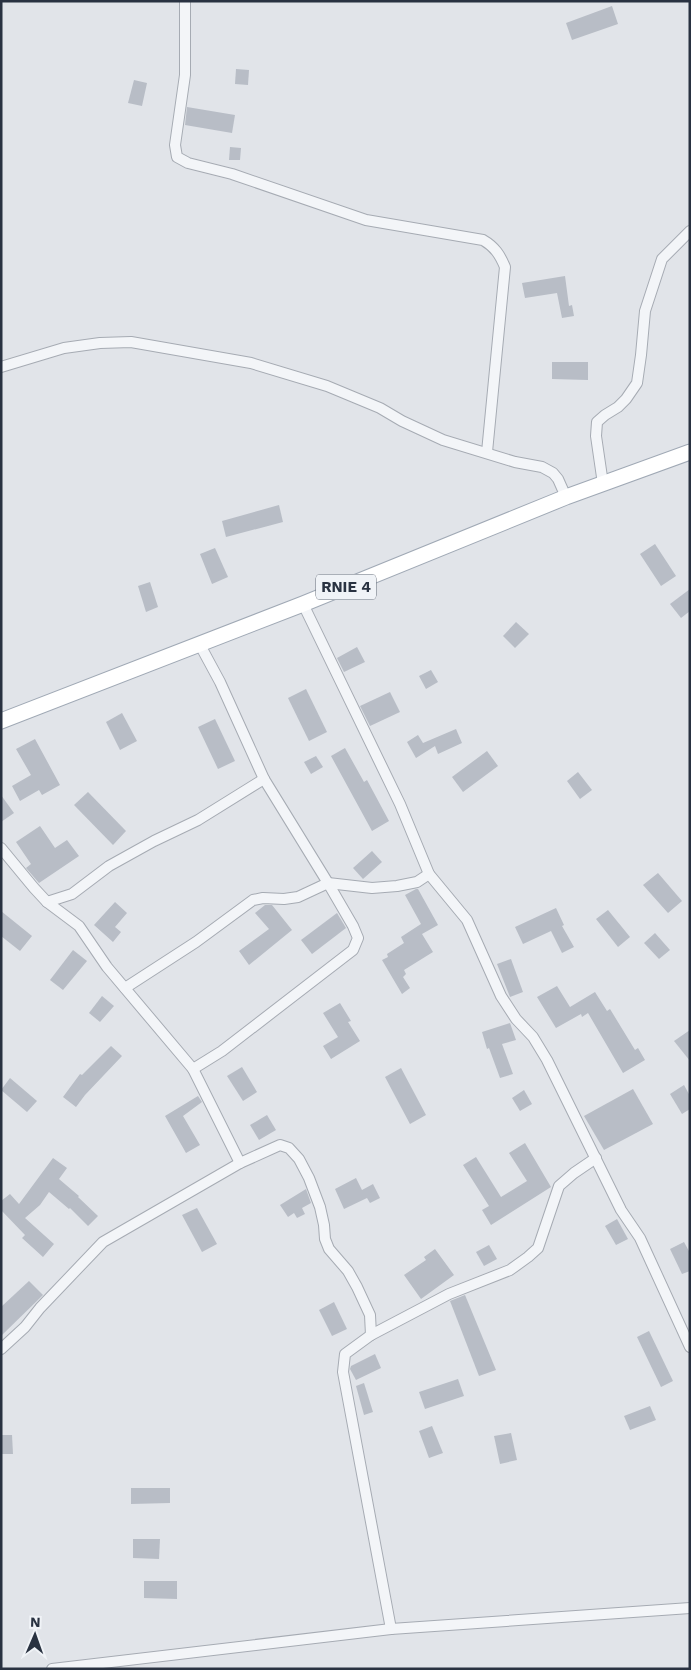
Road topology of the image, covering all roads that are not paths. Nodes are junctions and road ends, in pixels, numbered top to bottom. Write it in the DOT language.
graph roads {
  1 [pos="185,1"];
  2 [pos="690,231"];
  3 [pos="1,367"];
  4 [pos="487,452"];
  5 [pos="690,452"];
  6 [pos="603,484"];
  7 [pos="566,497"];
  8 [pos="303,604"];
  9 [pos="200,645"];
  10 [pos="1,721"];
  11 [pos="264,778"];
  12 [pos="1,848"];
  13 [pos="430,874"];
  14 [pos="328,883"];
  15 [pos="47,902"];
  16 [pos="125,988"];
  17 [pos="194,1069"];
  18 [pos="596,1158"];
  19 [pos="240,1163"];
  20 [pos="370,1315"];
  21 [pos="390,1326"];
  22 [pos="371,1335"];
  23 [pos="690,1347"];
  24 [pos="1,1349"];
  25 [pos="690,1608"];
  26 [pos="391,1630"];
  27 [pos="52,1669"];
  1 -- 4 [label="street"];
  2 -- 6 [label="street"];
  3 -- 4 [label="street"];
  4 -- 7 [label="street"];
  5 -- 6 [label="main road, RNIE 4"];
  6 -- 7 [label="main road, RNIE 4"];
  7 -- 8 [label="main road, RNIE 4"];
  8 -- 9 [label="main road, RNIE 4"];
  8 -- 13 [label="street"];
  9 -- 10 [label="main road, RNIE 4"];
  9 -- 11 [label="street"];
  11 -- 14 [label="street"];
  11 -- 15 [label="street"];
  12 -- 15 [label="street"];
  13 -- 14 [label="street"];
  13 -- 18 [label="street"];
  14 -- 16 [label="street"];
  14 -- 17 [label="street"];
  15 -- 16 [label="street"];
  16 -- 17 [label="street"];
  17 -- 19 [label="street"];
  18 -- 21 [label="street"];
  18 -- 23 [label="street"];
  19 -- 20 [label="street"];
  19 -- 24 [label="street"];
  20 -- 21 [label="street"];
  20 -- 22 [label="street"];
  21 -- 22 [label="street"];
  22 -- 26 [label="street"];
  25 -- 26 [label="street"];
  26 -- 27 [label="street"];
}
